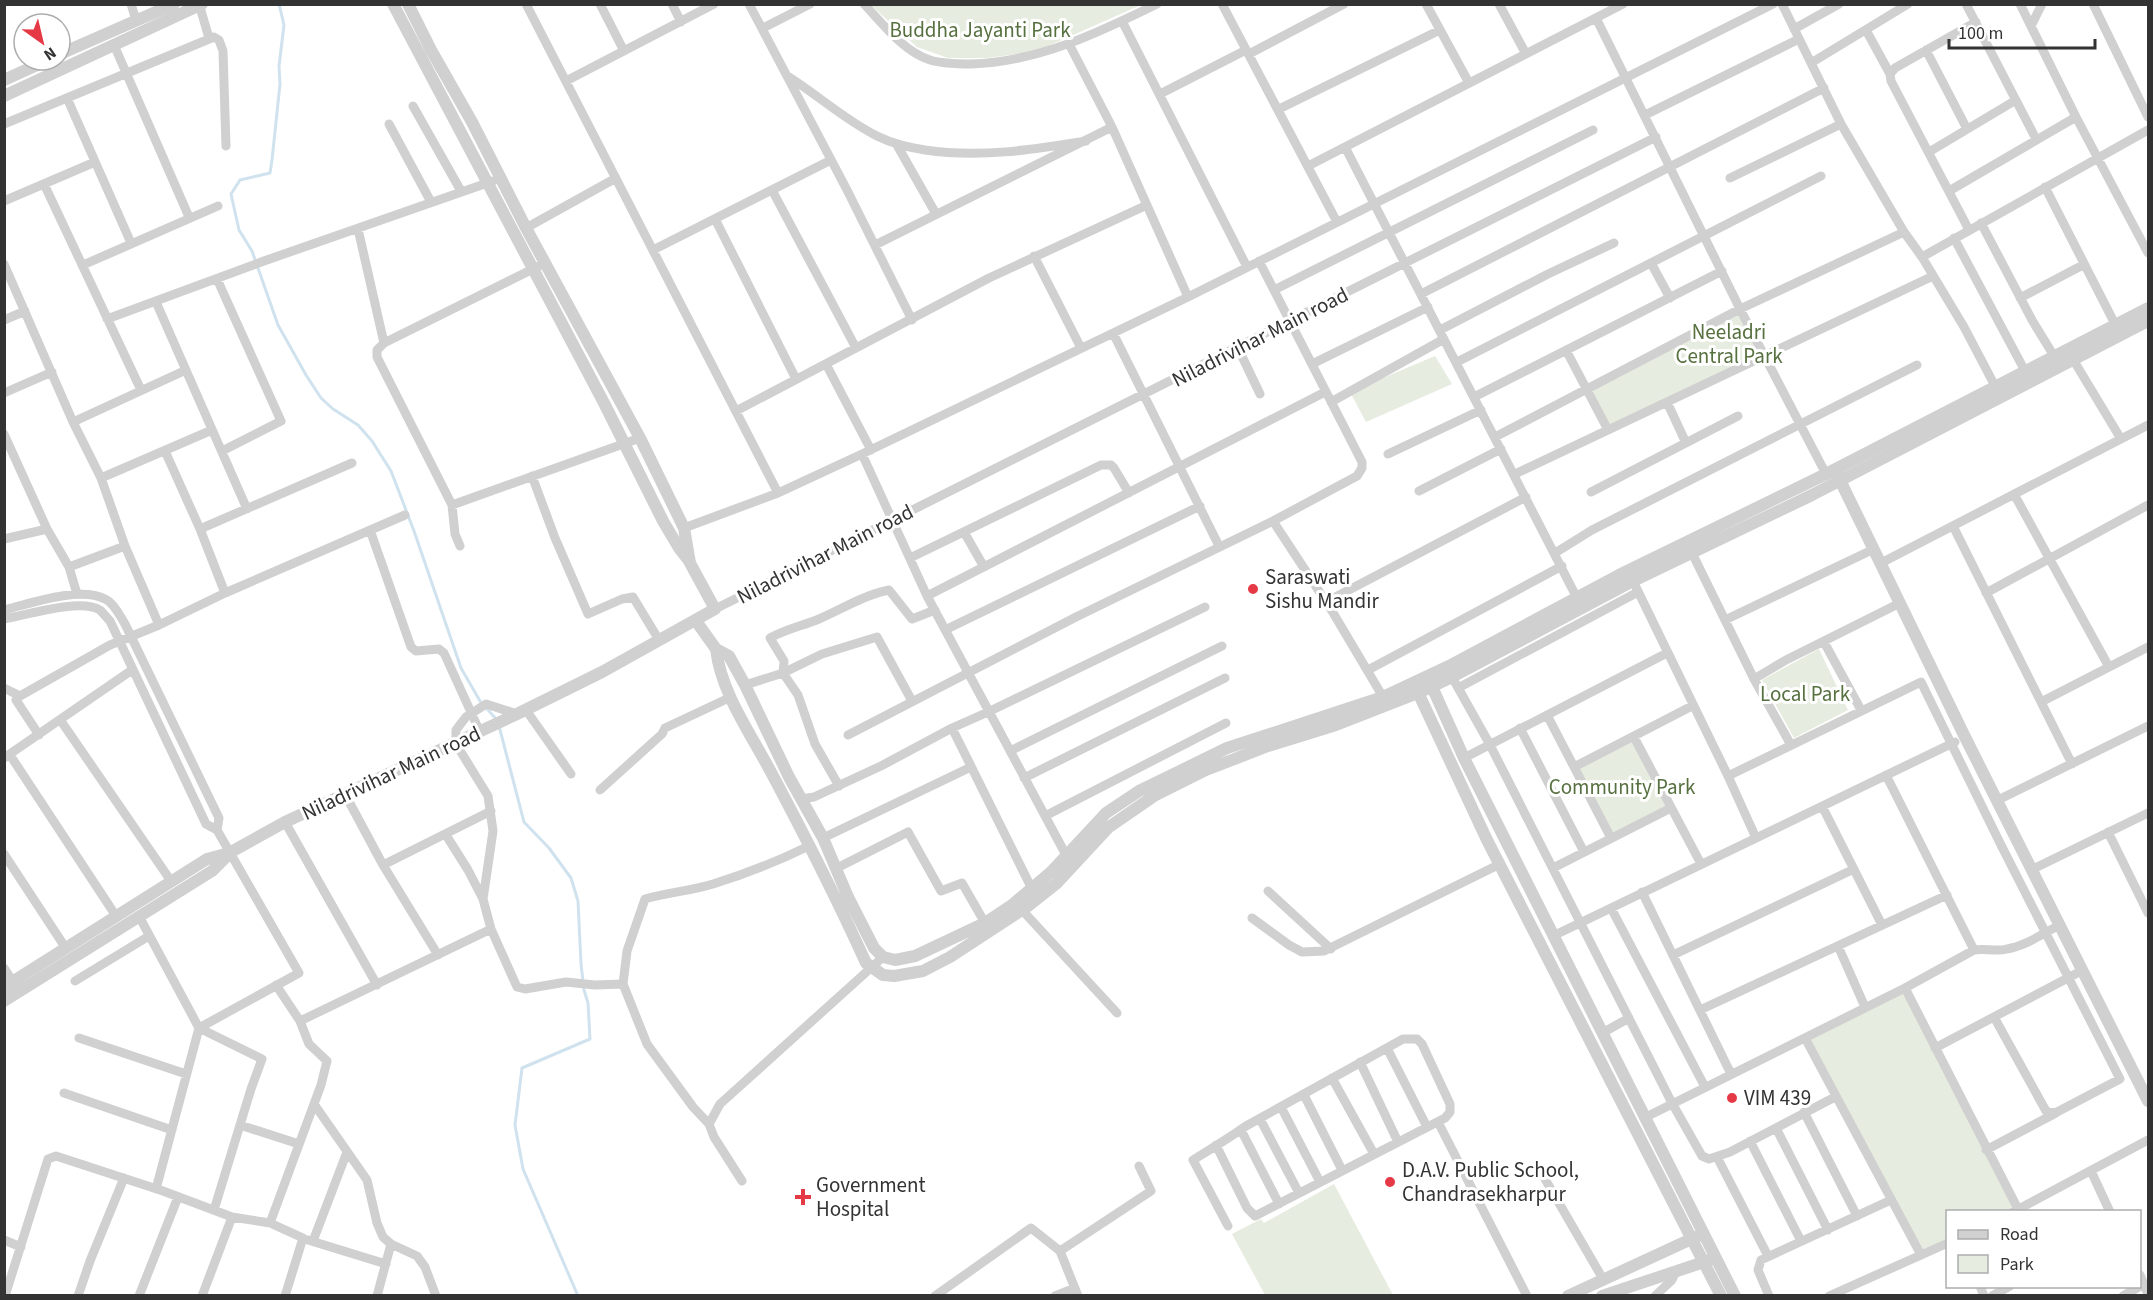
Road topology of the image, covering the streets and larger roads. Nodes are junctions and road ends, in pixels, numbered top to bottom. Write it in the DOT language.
graph roads {
  1 [pos="131,4"];
  2 [pos="174,4"];
  3 [pos="393,4"];
  4 [pos="408,4"];
  5 [pos="526,4"];
  6 [pos="600,4"];
  7 [pos="672,4"];
  8 [pos="714,4"];
  9 [pos="749,4"];
  10 [pos="810,4"];
  11 [pos="864,4"];
  12 [pos="1157,4"];
  13 [pos="1222,4"];
  14 [pos="1344,4"];
  15 [pos="1426,4"];
  16 [pos="1499,4"];
  17 [pos="1623,4"];
  18 [pos="1773,4"];
  19 [pos="1782,4"];
  20 [pos="1839,4"];
  21 [pos="1908,4"];
  22 [pos="1966,4"];
  23 [pos="2020,4"];
  24 [pos="2042,4"];
  25 [pos="2093,4"];
  26 [pos="200,5"];
  27 [pos="1596,18"];
  28 [pos="136,20"];
  29 [pos="1122,21"];
  30 [pos="681,22"];
  31 [pos="1976,22"];
  32 [pos="2031,26"];
  33 [pos="763,28"];
  34 [pos="1794,29"];
  35 [pos="1440,30"];
  36 [pos="1866,30"];
  37 [pos="209,38"];
  38 [pos="1799,39"];
  39 [pos="1069,44"];
  40 [pos="114,45"];
  41 [pos="72,49"];
  42 [pos="1926,50"];
  43 [pos="624,51"];
  44 [pos="1248,52"];
  45 [pos="1526,54"];
  46 [pos="1811,63"];
  47 [pos="22,72"];
  48 [pos="126,72"];
  49 [pos="1890,74"];
  50 [pos="787,76"];
  51 [pos="1626,78"];
  52 [pos="4,80"];
  53 [pos="566,81"];
  54 [pos="1469,83"];
  55 [pos="1824,88"];
  56 [pos="1160,93"];
  57 [pos="4,96"];
  58 [pos="67,98"];
  59 [pos="2016,100"];
  60 [pos="413,106"];
  61 [pos="1279,109"];
  62 [pos="1645,115"];
  63 [pos="2076,117"];
  64 [pos="2148,117"];
  65 [pos="4,124"];
  66 [pos="389,124"];
  67 [pos="1841,124"];
  68 [pos="1112,127"];
  69 [pos="1967,129"];
  70 [pos="1593,130"];
  71 [pos="2148,130"];
  72 [pos="1656,137"];
  73 [pos="2036,139"];
  74 [pos="1086,141"];
  75 [pos="897,145"];
  76 [pos="226,146"];
  77 [pos="1345,147"];
  78 [pos="1929,152"];
  79 [pos="2098,158"];
  80 [pos="831,160"];
  81 [pos="95,162"];
  82 [pos="1670,165"];
  83 [pos="1308,166"];
  84 [pos="1821,176"];
  85 [pos="1730,177"];
  86 [pos="501,178"];
  87 [pos="616,178"];
  88 [pos="488,182"];
  89 [pos="44,183"];
  90 [pos="2044,187"];
  91 [pos="772,190"];
  92 [pos="461,191"];
  93 [pos="1949,191"];
  94 [pos="4,201"];
  95 [pos="431,202"];
  96 [pos="1375,203"];
  97 [pos="1147,205"];
  98 [pos="218,206"];
  99 [pos="936,214"];
  100 [pos="189,218"];
  101 [pos="715,219"];
  102 [pos="1337,222"];
  103 [pos="1981,223"];
  104 [pos="526,228"];
  105 [pos="358,229"];
  106 [pos="1969,230"];
  107 [pos="1390,232"];
  108 [pos="1904,232"];
  109 [pos="1705,236"];
  110 [pos="1954,238"];
  111 [pos="131,243"];
  112 [pos="1614,243"];
  113 [pos="875,245"];
  114 [pos="653,250"];
  115 [pos="2148,253"];
  116 [pos="1034,256"];
  117 [pos="1922,257"];
  118 [pos="1259,261"];
  119 [pos="1651,263"];
  120 [pos="4,264"];
  121 [pos="1405,264"];
  122 [pos="82,265"];
  123 [pos="2083,265"];
  124 [pos="539,266"];
  125 [pos="1247,267"];
  126 [pos="1722,271"];
  127 [pos="1933,276"];
  128 [pos="217,279"];
  129 [pos="1274,290"];
  130 [pos="1421,294"];
  131 [pos="1188,297"];
  132 [pos="1670,298"];
  133 [pos="2020,298"];
  134 [pos="156,302"];
  135 [pos="1428,307"];
  136 [pos="2148,308"];
  137 [pos="1740,309"];
  138 [pos="25,311"];
  139 [pos="108,319"];
  140 [pos="4,320"];
  141 [pos="912,320"];
  142 [pos="2148,321"];
  143 [pos="1290,322"];
  144 [pos="2116,326"];
  145 [pos="1113,333"];
  146 [pos="1442,335"];
  147 [pos="384,343"];
  148 [pos="856,348"];
  149 [pos="1081,348"];
  150 [pos="1238,348"];
  151 [pos="1566,350"];
  152 [pos="1764,356"];
  153 [pos="2054,356"];
  154 [pos="2073,361"];
  155 [pos="1457,362"];
  156 [pos="826,364"];
  157 [pos="1312,364"];
  158 [pos="1917,365"];
  159 [pos="186,370"];
  160 [pos="52,372"];
  161 [pos="2023,372"];
  162 [pos="796,380"];
  163 [pos="2027,385"];
  164 [pos="1995,386"];
  165 [pos="141,390"];
  166 [pos="1587,390"];
  167 [pos="1325,392"];
  168 [pos="4,393"];
  169 [pos="1260,394"];
  170 [pos="1144,395"];
  171 [pos="1474,397"];
  172 [pos="1331,402"];
  173 [pos="1667,402"];
  174 [pos="1481,410"];
  175 [pos="736,411"];
  176 [pos="1738,416"];
  177 [pos="73,422"];
  178 [pos="1800,425"];
  179 [pos="2148,425"];
  180 [pos="213,430"];
  181 [pos="1608,430"];
  182 [pos="4,434"];
  183 [pos="1495,437"];
  184 [pos="640,438"];
  185 [pos="2121,439"];
  186 [pos="624,443"];
  187 [pos="1686,443"];
  188 [pos="1501,449"];
  189 [pos="165,451"];
  190 [pos="222,451"];
  191 [pos="867,452"];
  192 [pos="1388,454"];
  193 [pos="351,463"];
  194 [pos="1180,467"];
  195 [pos="1515,474"];
  196 [pos="1833,474"];
  197 [pos="532,476"];
  198 [pos="101,478"];
  199 [pos="1419,491"];
  200 [pos="1591,492"];
  201 [pos="778,493"];
  202 [pos="1129,493"];
  203 [pos="2014,494"];
  204 [pos="1526,497"];
  205 [pos="452,505"];
  206 [pos="2148,505"];
  207 [pos="1200,506"];
  208 [pos="246,509"];
  209 [pos="405,515"];
  210 [pos="893,520"];
  211 [pos="1273,521"];
  212 [pos="1953,526"];
  213 [pos="684,528"];
  214 [pos="47,529"];
  215 [pos="200,529"];
  216 [pos="370,530"];
  217 [pos="964,532"];
  218 [pos="4,539"];
  219 [pos="125,546"];
  220 [pos="459,546"];
  221 [pos="1219,546"];
  222 [pos="1874,549"];
  223 [pos="1555,553"];
  224 [pos="1692,553"];
  225 [pos="910,558"];
  226 [pos="2049,559"];
  227 [pos="690,562"];
  228 [pos="1881,563"];
  229 [pos="1562,566"];
  230 [pos="69,567"];
  231 [pos="984,567"];
  232 [pos="1636,587"];
  233 [pos="1607,588"];
  234 [pos="225,593"];
  235 [pos="1986,593"];
  236 [pos="77,594"];
  237 [pos="927,596"];
  238 [pos="1577,598"];
  239 [pos="1326,602"];
  240 [pos="1900,603"];
  241 [pos="1205,607"];
  242 [pos="715,609"];
  243 [pos="4,610"];
  244 [pos="935,610"];
  245 [pos="4,619"];
  246 [pos="1725,620"];
  247 [pos="696,621"];
  248 [pos="159,625"];
  249 [pos="945,630"];
  250 [pos="131,635"];
  251 [pos="659,640"];
  252 [pos="120,641"];
  253 [pos="1824,642"];
  254 [pos="1222,646"];
  255 [pos="2148,647"];
  256 [pos="716,649"];
  257 [pos="1667,653"];
  258 [pos="2109,667"];
  259 [pos="132,670"];
  260 [pos="1368,670"];
  261 [pos="783,673"];
  262 [pos="968,673"];
  263 [pos="1225,678"];
  264 [pos="1754,679"];
  265 [pos="1430,681"];
  266 [pos="1455,682"];
  267 [pos="745,685"];
  268 [pos="4,688"];
  269 [pos="1415,688"];
  270 [pos="20,696"];
  271 [pos="731,697"];
  272 [pos="1383,697"];
  273 [pos="912,702"];
  274 [pos="2041,702"];
  275 [pos="1692,706"];
  276 [pos="1861,710"];
  277 [pos="472,712"];
  278 [pos="988,712"];
  279 [pos="516,715"];
  280 [pos="1547,715"];
  281 [pos="61,721"];
  282 [pos="1226,723"];
  283 [pos="2148,726"];
  284 [pos="952,728"];
  285 [pos="1520,728"];
  286 [pos="483,731"];
  287 [pos="39,735"];
  288 [pos="848,735"];
  289 [pos="1634,737"];
  290 [pos="1965,737"];
  291 [pos="1489,743"];
  292 [pos="1952,743"];
  293 [pos="456,744"];
  294 [pos="1791,745"];
  295 [pos="1010,752"];
  296 [pos="7,756"];
  297 [pos="1464,758"];
  298 [pos="2072,764"];
  299 [pos="971,766"];
  300 [pos="1574,767"];
  301 [pos="571,774"];
  302 [pos="1886,775"];
  303 [pos="1728,776"];
  304 [pos="1024,778"];
  305 [pos="839,786"];
  306 [pos="600,790"];
  307 [pos="346,795"];
  308 [pos="801,799"];
  309 [pos="1998,800"];
  310 [pos="1822,806"];
  311 [pos="1671,808"];
  312 [pos="491,811"];
  313 [pos="2148,813"];
  314 [pos="1045,816"];
  315 [pos="285,822"];
  316 [pos="217,830"];
  317 [pos="2108,832"];
  318 [pos="446,835"];
  319 [pos="822,838"];
  320 [pos="1611,838"];
  321 [pos="1756,838"];
  322 [pos="809,846"];
  323 [pos="1584,852"];
  324 [pos="229,853"];
  325 [pos="4,854"];
  326 [pos="1066,855"];
  327 [pos="1500,864"];
  328 [pos="1701,864"];
  329 [pos="383,865"];
  330 [pos="1552,868"];
  331 [pos="835,869"];
  332 [pos="1854,869"];
  333 [pos="2033,869"];
  334 [pos="171,881"];
  335 [pos="1032,889"];
  336 [pos="1268,891"];
  337 [pos="1642,892"];
  338 [pos="1947,895"];
  339 [pos="483,899"];
  340 [pos="1611,908"];
  341 [pos="1022,910"];
  342 [pos="2148,913"];
  343 [pos="116,916"];
  344 [pos="139,916"];
  345 [pos="1252,918"];
  346 [pos="1580,922"];
  347 [pos="985,923"];
  348 [pos="1882,925"];
  349 [pos="2060,925"];
  350 [pos="491,928"];
  351 [pos="2044,932"];
  352 [pos="1555,934"];
  353 [pos="149,936"];
  354 [pos="1838,946"];
  355 [pos="66,947"];
  356 [pos="1331,948"];
  357 [pos="1974,951"];
  358 [pos="438,954"];
  359 [pos="1673,955"];
  360 [pos="883,957"];
  361 [pos="4,968"];
  362 [pos="872,968"];
  363 [pos="2082,970"];
  364 [pos="2068,978"];
  365 [pos="75,981"];
  366 [pos="9,984"];
  367 [pos="623,984"];
  368 [pos="276,985"];
  369 [pos="377,985"];
  370 [pos="1905,988"];
  371 [pos="4,1001"];
  372 [pos="1865,1007"];
  373 [pos="1700,1010"];
  374 [pos="1116,1013"];
  375 [pos="1994,1017"];
  376 [pos="1629,1018"];
  377 [pos="300,1021"];
  378 [pos="199,1028"];
  379 [pos="1604,1032"];
  380 [pos="79,1038"];
  381 [pos="1805,1038"];
  382 [pos="1387,1048"];
  383 [pos="1935,1048"];
  384 [pos="1360,1062"];
  385 [pos="186,1074"];
  386 [pos="1731,1074"];
  387 [pos="1332,1078"];
  388 [pos="1705,1087"];
  389 [pos="1633,1090"];
  390 [pos="64,1093"];
  391 [pos="1304,1095"];
  392 [pos="1620,1097"];
  393 [pos="1835,1097"];
  394 [pos="2148,1101"];
  395 [pos="1672,1103"];
  396 [pos="314,1104"];
  397 [pos="1281,1107"];
  398 [pos="2057,1112"];
  399 [pos="1804,1113"];
  400 [pos="1646,1118"];
  401 [pos="1260,1119"];
  402 [pos="1437,1122"];
  403 [pos="709,1124"];
  404 [pos="240,1125"];
  405 [pos="1427,1127"];
  406 [pos="1776,1128"];
  407 [pos="172,1130"];
  408 [pos="1241,1130"];
  409 [pos="2148,1140"];
  410 [pos="1750,1141"];
  411 [pos="1398,1142"];
  412 [pos="299,1144"];
  413 [pos="1216,1145"];
  414 [pos="1986,1149"];
  415 [pos="347,1152"];
  416 [pos="1374,1154"];
  417 [pos="1717,1157"];
  418 [pos="1139,1166"];
  419 [pos="1342,1170"];
  420 [pos="2091,1171"];
  421 [pos="124,1178"];
  422 [pos="1545,1179"];
  423 [pos="742,1181"];
  424 [pos="1320,1182"];
  425 [pos="156,1189"];
  426 [pos="1299,1193"];
  427 [pos="178,1197"];
  428 [pos="1891,1200"];
  429 [pos="1280,1204"];
  430 [pos="214,1210"];
  431 [pos="2015,1210"];
  432 [pos="2109,1210"];
  433 [pos="1857,1216"];
  434 [pos="232,1217"];
  435 [pos="270,1223"];
  436 [pos="1228,1226"];
  437 [pos="1828,1230"];
  438 [pos="1699,1236"];
  439 [pos="4,1240"];
  440 [pos="308,1240"];
  441 [pos="1801,1241"];
  442 [pos="1946,1243"];
  443 [pos="391,1244"];
  444 [pos="21,1246"];
  445 [pos="1060,1251"];
  446 [pos="1921,1255"];
  447 [pos="1768,1256"];
  448 [pos="1717,1257"];
  449 [pos="1704,1262"];
  450 [pos="386,1264"];
  451 [pos="1676,1271"];
  452 [pos="1603,1279"];
  453 [pos="2141,1279"];
  454 [pos="2144,1284"];
  455 [pos="2141,1286"];
  456 [pos="2008,1288"];
  457 [pos="2137,1288"];
  458 [pos="1849,1291"];
  459 [pos="1076,1292"];
  460 [pos="2148,1294"];
  461 [pos="6,1296"];
  462 [pos="78,1296"];
  463 [pos="139,1296"];
  464 [pos="202,1296"];
  465 [pos="285,1296"];
  466 [pos="377,1296"];
  467 [pos="436,1296"];
  468 [pos="934,1296"];
  469 [pos="1055,1296"];
  470 [pos="1527,1296"];
  471 [pos="1568,1296"];
  472 [pos="1602,1296"];
  473 [pos="1655,1296"];
  474 [pos="1721,1296"];
  475 [pos="1735,1296"];
  476 [pos="1770,1296"];
  477 [pos="1829,1296"];
  478 [pos="1992,1296"];
  479 [pos="2123,1296"];
  1 -- 28 [label="street"];
  2 -- 28 [label="street"];
  3 -- 88 [label="street"];
  4 -- 86 [label="street"];
  5 -- 53 [label="street"];
  6 -- 43 [label="street"];
  7 -- 30 [label="street"];
  8 -- 30 [label="street"];
  9 -- 33 [label="street"];
  10 -- 33 [label="street"];
  11 -- 39 [label="street"];
  12 -- 29 [label="street"];
  13 -- 44 [label="street"];
  14 -- 44 [label="street"];
  15 -- 35 [label="street"];
  16 -- 45 [label="street"];
  17 -- 27 [label="street"];
  18 -- 51 [label="street"];
  19 -- 34 [label="street"];
  20 -- 34 [label="street"];
  21 -- 36 [label="street"];
  22 -- 31 [label="street"];
  23 -- 32 [label="street"];
  24 -- 32 [label="street"];
  25 -- 64 [label="street"];
  26 -- 37 [label="street"];
  26 -- 40 [label="street"];
  27 -- 45 [label="street"];
  27 -- 51 [label="street"];
  28 -- 41 [label="street"];
  29 -- 39 [label="street"];
  29 -- 56 [label="street"];
  30 -- 43 [label="street"];
  31 -- 42 [label="street"];
  31 -- 59 [label="street"];
  32 -- 63 [label="street"];
  33 -- 50 [label="street"];
  34 -- 38 [label="street"];
  35 -- 54 [label="street"];
  35 -- 61 [label="street"];
  36 -- 46 [label="street"];
  36 -- 49 [label="street"];
  37 -- 48 [label="street"];
  37 -- 76 [label="street"];
  38 -- 46 [label="street"];
  38 -- 62 [label="street"];
  39 -- 68 [label="street"];
  40 -- 48 [label="street"];
  40 -- 57 [label="street"];
  42 -- 49 [label="street"];
  42 -- 69 [label="street"];
  43 -- 53 [label="street"];
  44 -- 56 [label="street"];
  44 -- 61 [label="street"];
  45 -- 54 [label="street"];
  46 -- 55 [label="street"];
  47 -- 52 [label="street"];
  48 -- 58 [label="street"];
  48 -- 100 [label="street"];
  49 -- 78 [label="street"];
  50 -- 75 [label="street"];
  50 -- 80 [label="street"];
  51 -- 62 [label="street"];
  51 -- 96 [label="street"];
  53 -- 87 [label="street"];
  54 -- 77 [label="street"];
  55 -- 67 [label="street"];
  55 -- 82 [label="street"];
  56 -- 125 [label="street"];
  58 -- 65 [label="street"];
  58 -- 81 [label="street"];
  59 -- 69 [label="street"];
  59 -- 73 [label="street"];
  60 -- 92 [label="street"];
  61 -- 83 [label="street"];
  62 -- 72 [label="street"];
  63 -- 73 [label="street"];
  63 -- 79 [label="street"];
  66 -- 95 [label="street"];
  67 -- 85 [label="street"];
  67 -- 108 [label="street"];
  68 -- 74 [label="street"];
  68 -- 97 [label="street"];
  69 -- 78 [label="street"];
  70 -- 107 [label="street"];
  71 -- 79 [label="street"];
  72 -- 82 [label="street"];
  72 -- 121 [label="street, Niladrivihar Main road"];
  73 -- 93 [label="street"];
  74 -- 75 [label="street"];
  74 -- 99 [label="street"];
  75 -- 99 [label="street"];
  77 -- 83 [label="street"];
  77 -- 96 [label="street"];
  78 -- 93 [label="street"];
  79 -- 90 [label="street"];
  79 -- 115 [label="street"];
  80 -- 91 [label="street"];
  80 -- 113 [label="street"];
  81 -- 89 [label="street"];
  81 -- 111 [label="street"];
  82 -- 109 [label="street"];
  82 -- 130 [label="street"];
  83 -- 102 [label="street"];
  84 -- 109 [label="street"];
  86 -- 88 [label="street"];
  86 -- 104 [label="street"];
  87 -- 104 [label="street"];
  87 -- 114 [label="street"];
  88 -- 92 [label="street"];
  88 -- 124 [label="street"];
  89 -- 94 [label="street"];
  89 -- 122 [label="street"];
  90 -- 103 [label="street"];
  90 -- 123 [label="street"];
  91 -- 101 [label="street"];
  91 -- 148 [label="street"];
  92 -- 95 [label="street"];
  93 -- 106 [label="street"];
  95 -- 105 [label="street"];
  96 -- 102 [label="street"];
  96 -- 107 [label="street"];
  97 -- 116 [label="street"];
  97 -- 131 [label="street"];
  98 -- 100 [label="street"];
  99 -- 113 [label="street"];
  100 -- 111 [label="street"];
  101 -- 114 [label="street"];
  101 -- 162 [label="street"];
  102 -- 118 [label="street"];
  103 -- 106 [label="street"];
  103 -- 133 [label="street"];
  104 -- 124 [label="street"];
  105 -- 128 [label="street"];
  105 -- 147 [label="street"];
  106 -- 110 [label="street"];
  107 -- 121 [label="street"];
  107 -- 129 [label="street"];
  108 -- 117 [label="street"];
  108 -- 137 [label="street"];
  109 -- 119 [label="street"];
  109 -- 126 [label="street"];
  110 -- 117 [label="street"];
  110 -- 161 [label="street"];
  111 -- 122 [label="street"];
  112 -- 146 [label="street"];
  113 -- 141 [label="street"];
  114 -- 175 [label="street"];
  116 -- 141 [label="street"];
  116 -- 149 [label="street"];
  117 -- 127 [label="street"];
  118 -- 125 [label="street"];
  118 -- 129 [label="street"];
  119 -- 132 [label="street"];
  119 -- 155 [label="street"];
  120 -- 138 [label="street"];
  121 -- 130 [label="street"];
  121 -- 143 [label="street, Niladrivihar Main road"];
  122 -- 139 [label="street"];
  123 -- 133 [label="street"];
  123 -- 144 [label="street"];
  124 -- 147 [label="street"];
  124 -- 184 [label="street"];
  124 -- 186 [label="street"];
  125 -- 131 [label="street"];
  126 -- 132 [label="street"];
  126 -- 137 [label="street"];
  127 -- 152 [label="street"];
  127 -- 164 [label="street"];
  128 -- 134 [label="street"];
  128 -- 190 [label="street"];
  129 -- 143 [label="street"];
  130 -- 135 [label="street"];
  131 -- 145 [label="street"];
  132 -- 151 [label="street"];
  133 -- 153 [label="street"];
  134 -- 139 [label="street"];
  134 -- 159 [label="street"];
  135 -- 146 [label="street"];
  135 -- 157 [label="street"];
  136 -- 144 [label="street"];
  137 -- 152 [label="street"];
  137 -- 166 [label="street"];
  138 -- 140 [label="street"];
  138 -- 160 [label="street"];
  139 -- 165 [label="street"];
  141 -- 148 [label="street"];
  142 -- 154 [label="street"];
  143 -- 150 [label="street, Niladrivihar Main road"];
  143 -- 157 [label="street"];
  144 -- 153 [label="street"];
  145 -- 149 [label="street"];
  145 -- 170 [label="street"];
  146 -- 155 [label="street"];
  146 -- 172 [label="street"];
  147 -- 205 [label="street"];
  148 -- 156 [label="street"];
  149 -- 191 [label="street"];
  150 -- 169 [label="street"];
  150 -- 170 [label="street, Niladrivihar Main road"];
  151 -- 166 [label="street"];
  151 -- 171 [label="street"];
  152 -- 173 [label="street"];
  152 -- 178 [label="street"];
  153 -- 161 [label="street"];
  154 -- 163 [label="street"];
  154 -- 185 [label="street"];
  155 -- 171 [label="street"];
  156 -- 162 [label="street"];
  156 -- 191 [label="street"];
  157 -- 167 [label="street"];
  158 -- 178 [label="street"];
  159 -- 165 [label="street"];
  159 -- 180 [label="street"];
  160 -- 168 [label="street"];
  160 -- 177 [label="street"];
  161 -- 163 [label="street"];
  161 -- 164 [label="street"];
  162 -- 175 [label="street"];
  163 -- 196 [label="street"];
  164 -- 196 [label="street"];
  165 -- 177 [label="street"];
  166 -- 181 [label="street"];
  166 -- 183 [label="street"];
  167 -- 172 [label="street"];
  167 -- 194 [label="street"];
  170 -- 194 [label="street"];
  170 -- 210 [label="street, Niladrivihar Main road"];
  171 -- 174 [label="street"];
  172 -- 211 [label="street"];
  173 -- 181 [label="street"];
  173 -- 187 [label="street"];
  174 -- 183 [label="street"];
  174 -- 192 [label="street"];
  175 -- 201 [label="street"];
  176 -- 187 [label="street"];
  177 -- 198 [label="street"];
  178 -- 196 [label="street"];
  178 -- 223 [label="street"];
  179 -- 185 [label="street"];
  180 -- 189 [label="street"];
  180 -- 190 [label="street"];
  181 -- 195 [label="street"];
  182 -- 214 [label="street"];
  183 -- 188 [label="street"];
  184 -- 186 [label="street"];
  184 -- 213 [label="street"];
  185 -- 203 [label="street"];
  186 -- 197 [label="street"];
  186 -- 227 [label="street"];
  187 -- 200 [label="street"];
  188 -- 195 [label="street"];
  188 -- 199 [label="street"];
  189 -- 198 [label="street"];
  189 -- 215 [label="street"];
  190 -- 208 [label="street"];
  191 -- 201 [label="street"];
  191 -- 210 [label="street"];
  193 -- 208 [label="street"];
  194 -- 202 [label="street"];
  194 -- 207 [label="street"];
  195 -- 204 [label="street"];
  196 -- 222 [label="street"];
  196 -- 224 [label="street"];
  196 -- 233 [label="street"];
  197 -- 205 [label="street"];
  197 -- 251 [label="street"];
  198 -- 219 [label="street"];
  201 -- 213 [label="street"];
  202 -- 217 [label="street"];
  202 -- 231 [label="street"];
  203 -- 212 [label="street"];
  203 -- 226 [label="street"];
  204 -- 223 [label="street"];
  204 -- 239 [label="street"];
  205 -- 220 [label="street"];
  206 -- 226 [label="street"];
  207 -- 221 [label="street"];
  207 -- 249 [label="street"];
  208 -- 215 [label="street"];
  209 -- 216 [label="street"];
  210 -- 225 [label="street"];
  210 -- 242 [label="street, Niladrivihar Main road"];
  211 -- 221 [label="street"];
  211 -- 239 [label="street"];
  212 -- 228 [label="street"];
  212 -- 235 [label="street"];
  213 -- 227 [label="street"];
  214 -- 218 [label="street"];
  214 -- 230 [label="street"];
  215 -- 234 [label="street"];
  216 -- 234 [label="street"];
  216 -- 277 [label="street"];
  217 -- 225 [label="street"];
  217 -- 231 [label="street"];
  219 -- 230 [label="street"];
  219 -- 248 [label="street"];
  221 -- 262 [label="street"];
  222 -- 228 [label="street"];
  222 -- 246 [label="street"];
  223 -- 229 [label="street"];
  224 -- 232 [label="street"];
  224 -- 246 [label="street"];
  225 -- 237 [label="street"];
  226 -- 235 [label="street"];
  226 -- 258 [label="street"];
  227 -- 242 [label="street"];
  228 -- 240 [label="street"];
  229 -- 238 [label="street"];
  229 -- 260 [label="street"];
  230 -- 236 [label="street"];
  231 -- 237 [label="street"];
  232 -- 233 [label="street"];
  232 -- 257 [label="street"];
  232 -- 266 [label="street"];
  233 -- 238 [label="street"];
  233 -- 266 [label="street"];
  234 -- 248 [label="street"];
  235 -- 274 [label="street"];
  236 -- 243 [label="street"];
  236 -- 250 [label="street"];
  237 -- 244 [label="street"];
  238 -- 265 [label="street"];
  239 -- 260 [label="street"];
  240 -- 253 [label="street"];
  240 -- 290 [label="street"];
  241 -- 278 [label="street"];
  242 -- 247 [label="street, Niladrivihar Main road"];
  244 -- 249 [label="street"];
  244 -- 261 [label="street"];
  245 -- 252 [label="street"];
  246 -- 264 [label="street"];
  247 -- 251 [label="street, Niladrivihar Main road"];
  247 -- 256 [label="street"];
  248 -- 250 [label="street"];
  249 -- 262 [label="street"];
  250 -- 252 [label="street"];
  250 -- 316 [label="street"];
  251 -- 279 [label="street, Niladrivihar Main road"];
  252 -- 259 [label="street"];
  252 -- 270 [label="street"];
  253 -- 264 [label="street"];
  253 -- 276 [label="street"];
  254 -- 295 [label="street"];
  255 -- 258 [label="street"];
  256 -- 267 [label="street"];
  256 -- 271 [label="street"];
  257 -- 275 [label="street"];
  257 -- 280 [label="street"];
  258 -- 274 [label="street"];
  259 -- 281 [label="street"];
  259 -- 316 [label="street"];
  260 -- 272 [label="street"];
  261 -- 267 [label="street"];
  261 -- 273 [label="street"];
  261 -- 305 [label="street"];
  262 -- 273 [label="street"];
  262 -- 278 [label="street"];
  263 -- 304 [label="street"];
  264 -- 294 [label="street"];
  265 -- 266 [label="street"];
  265 -- 269 [label="street"];
  265 -- 297 [label="street"];
  266 -- 291 [label="street"];
  267 -- 308 [label="street"];
  268 -- 270 [label="street"];
  269 -- 272 [label="street"];
  269 -- 327 [label="street"];
  269 -- 341 [label="street"];
  270 -- 287 [label="street"];
  271 -- 306 [label="street"];
  271 -- 322 [label="street"];
  272 -- 326 [label="street"];
  273 -- 288 [label="street"];
  274 -- 298 [label="street"];
  275 -- 289 [label="street"];
  275 -- 303 [label="street"];
  276 -- 292 [label="street"];
  276 -- 294 [label="street"];
  277 -- 279 [label="street"];
  277 -- 286 [label="street"];
  277 -- 293 [label="street"];
  278 -- 284 [label="street"];
  278 -- 295 [label="street"];
  279 -- 286 [label="street, Niladrivihar Main road"];
  279 -- 301 [label="street"];
  280 -- 285 [label="street"];
  280 -- 300 [label="street"];
  281 -- 287 [label="street"];
  281 -- 334 [label="street"];
  282 -- 314 [label="street"];
  283 -- 298 [label="street"];
  284 -- 299 [label="street"];
  284 -- 305 [label="street"];
  285 -- 291 [label="street"];
  285 -- 323 [label="street"];
  286 -- 293 [label="street, Niladrivihar Main road"];
  287 -- 296 [label="street"];
  289 -- 300 [label="street"];
  289 -- 311 [label="street"];
  290 -- 292 [label="street"];
  290 -- 309 [label="street"];
  291 -- 297 [label="street"];
  291 -- 330 [label="street"];
  292 -- 302 [label="street"];
  292 -- 351 [label="street"];
  293 -- 307 [label="street, Niladrivihar Main road"];
  293 -- 312 [label="street"];
  294 -- 303 [label="street"];
  295 -- 304 [label="street"];
  296 -- 343 [label="street"];
  297 -- 352 [label="street"];
  298 -- 309 [label="street"];
  299 -- 319 [label="street"];
  299 -- 335 [label="street"];
  300 -- 320 [label="street"];
  302 -- 310 [label="street"];
  302 -- 338 [label="street"];
  303 -- 321 [label="street"];
  304 -- 314 [label="street"];
  305 -- 308 [label="street"];
  307 -- 315 [label="street, Niladrivihar Main road"];
  307 -- 329 [label="street"];
  308 -- 319 [label="street"];
  309 -- 333 [label="street"];
  310 -- 321 [label="street"];
  310 -- 332 [label="street"];
  311 -- 320 [label="street"];
  311 -- 328 [label="street"];
  312 -- 318 [label="street"];
  312 -- 339 [label="street"];
  313 -- 317 [label="street"];
  314 -- 326 [label="street"];
  315 -- 324 [label="street, Niladrivihar Main road"];
  315 -- 369 [label="street"];
  316 -- 324 [label="street"];
  317 -- 333 [label="street"];
  317 -- 342 [label="street"];
  318 -- 329 [label="street"];
  318 -- 339 [label="street"];
  319 -- 331 [label="street"];
  320 -- 323 [label="street"];
  321 -- 328 [label="street"];
  322 -- 362 [label="street"];
  322 -- 367 [label="street"];
  323 -- 330 [label="street"];
  324 -- 334 [label="street, Niladrivihar Main road"];
  324 -- 344 [label="street"];
  324 -- 368 [label="street"];
  325 -- 355 [label="street"];
  326 -- 335 [label="street"];
  327 -- 356 [label="street"];
  327 -- 392 [label="street"];
  328 -- 337 [label="street"];
  329 -- 358 [label="street"];
  330 -- 346 [label="street"];
  331 -- 347 [label="street"];
  331 -- 360 [label="street"];
  332 -- 348 [label="street"];
  332 -- 359 [label="street"];
  333 -- 349 [label="street"];
  334 -- 343 [label="street, Niladrivihar Main road"];
  335 -- 347 [label="street"];
  336 -- 356 [label="street"];
  337 -- 340 [label="street"];
  337 -- 359 [label="street"];
  338 -- 348 [label="street"];
  338 -- 357 [label="street"];
  339 -- 350 [label="street"];
  340 -- 346 [label="street"];
  340 -- 388 [label="street"];
  341 -- 362 [label="street"];
  341 -- 374 [label="street"];
  343 -- 355 [label="street, Niladrivihar Main road"];
  344 -- 353 [label="street"];
  344 -- 371 [label="street"];
  345 -- 356 [label="street"];
  346 -- 352 [label="street"];
  346 -- 376 [label="street"];
  347 -- 360 [label="street"];
  348 -- 354 [label="street"];
  349 -- 351 [label="street"];
  349 -- 363 [label="street"];
  350 -- 358 [label="street"];
  350 -- 367 [label="street"];
  351 -- 357 [label="street"];
  351 -- 364 [label="street"];
  352 -- 379 [label="street"];
  353 -- 365 [label="street"];
  353 -- 378 [label="street"];
  354 -- 372 [label="street"];
  354 -- 373 [label="street"];
  355 -- 366 [label="street, Niladrivihar Main road"];
  357 -- 370 [label="street"];
  358 -- 369 [label="street"];
  359 -- 373 [label="street"];
  360 -- 362 [label="street"];
  361 -- 366 [label="street"];
  362 -- 403 [label="street"];
  363 -- 364 [label="street"];
  363 -- 394 [label="street"];
  364 -- 375 [label="street"];
  364 -- 398 [label="street"];
  367 -- 403 [label="street"];
  368 -- 377 [label="street"];
  368 -- 378 [label="street"];
  369 -- 377 [label="street"];
  370 -- 372 [label="street"];
  370 -- 383 [label="street"];
  372 -- 381 [label="street"];
  373 -- 386 [label="street"];
  375 -- 383 [label="street"];
  375 -- 398 [label="street"];
  376 -- 379 [label="street"];
  376 -- 395 [label="street"];
  377 -- 396 [label="street"];
  378 -- 385 [label="street"];
  378 -- 404 [label="street"];
  379 -- 389 [label="street"];
  380 -- 385 [label="street"];
  381 -- 386 [label="street"];
  381 -- 393 [label="street"];
  382 -- 384 [label="street"];
  382 -- 402 [label="street"];
  382 -- 405 [label="street"];
  383 -- 414 [label="street"];
  384 -- 387 [label="street"];
  384 -- 411 [label="street"];
  385 -- 407 [label="street"];
  386 -- 388 [label="street"];
  387 -- 391 [label="street"];
  387 -- 416 [label="street"];
  388 -- 395 [label="street"];
  389 -- 392 [label="street"];
  389 -- 400 [label="street"];
  390 -- 407 [label="street"];
  391 -- 397 [label="street"];
  391 -- 419 [label="street"];
  392 -- 438 [label="street"];
  393 -- 399 [label="street"];
  393 -- 428 [label="street"];
  395 -- 400 [label="street"];
  395 -- 417 [label="street"];
  396 -- 412 [label="street"];
  396 -- 415 [label="street"];
  397 -- 401 [label="street"];
  397 -- 424 [label="street"];
  398 -- 414 [label="street"];
  399 -- 406 [label="street"];
  399 -- 433 [label="street"];
  400 -- 438 [label="street"];
  401 -- 408 [label="street"];
  401 -- 426 [label="street"];
  402 -- 405 [label="street"];
  402 -- 470 [label="street"];
  403 -- 423 [label="street"];
  404 -- 412 [label="street"];
  404 -- 430 [label="street"];
  405 -- 411 [label="street"];
  406 -- 410 [label="street"];
  406 -- 437 [label="street"];
  407 -- 425 [label="street"];
  408 -- 413 [label="street"];
  408 -- 429 [label="street"];
  409 -- 420 [label="street"];
  410 -- 417 [label="street"];
  410 -- 441 [label="street"];
  411 -- 416 [label="street"];
  412 -- 435 [label="street"];
  413 -- 429 [label="street"];
  413 -- 436 [label="street"];
  414 -- 431 [label="street"];
  415 -- 440 [label="street"];
  415 -- 443 [label="street"];
  416 -- 419 [label="street"];
  417 -- 447 [label="street"];
  418 -- 445 [label="street"];
  419 -- 424 [label="street"];
  420 -- 431 [label="street"];
  420 -- 432 [label="street"];
  421 -- 425 [label="street"];
  421 -- 444 [label="street"];
  421 -- 462 [label="street"];
  422 -- 452 [label="street"];
  424 -- 426 [label="street"];
  425 -- 427 [label="street"];
  426 -- 429 [label="street"];
  427 -- 430 [label="street"];
  427 -- 463 [label="street"];
  428 -- 433 [label="street"];
  428 -- 446 [label="street"];
  430 -- 434 [label="street"];
  433 -- 437 [label="street"];
  434 -- 435 [label="street"];
  434 -- 464 [label="street"];
  435 -- 440 [label="street"];
  437 -- 441 [label="street"];
  438 -- 448 [label="street"];
  438 -- 449 [label="street"];
  438 -- 452 [label="street"];
  439 -- 444 [label="street"];
  440 -- 450 [label="street"];
  440 -- 465 [label="street"];
  441 -- 447 [label="street"];
  442 -- 446 [label="street"];
  443 -- 450 [label="street"];
  443 -- 467 [label="street"];
  444 -- 461 [label="street"];
  445 -- 459 [label="street"];
  445 -- 468 [label="street"];
  446 -- 458 [label="street"];
  447 -- 476 [label="street"];
  448 -- 449 [label="street"];
  448 -- 475 [label="street"];
  449 -- 451 [label="street"];
  449 -- 474 [label="street"];
  450 -- 466 [label="street"];
  451 -- 472 [label="street"];
  451 -- 473 [label="street"];
  452 -- 471 [label="street"];
  453 -- 454 [label="street"];
  454 -- 455 [label="street"];
  454 -- 460 [label="street"];
  456 -- 478 [label="street"];
  457 -- 479 [label="street"];
  458 -- 477 [label="street"];
  459 -- 469 [label="street"];
}
